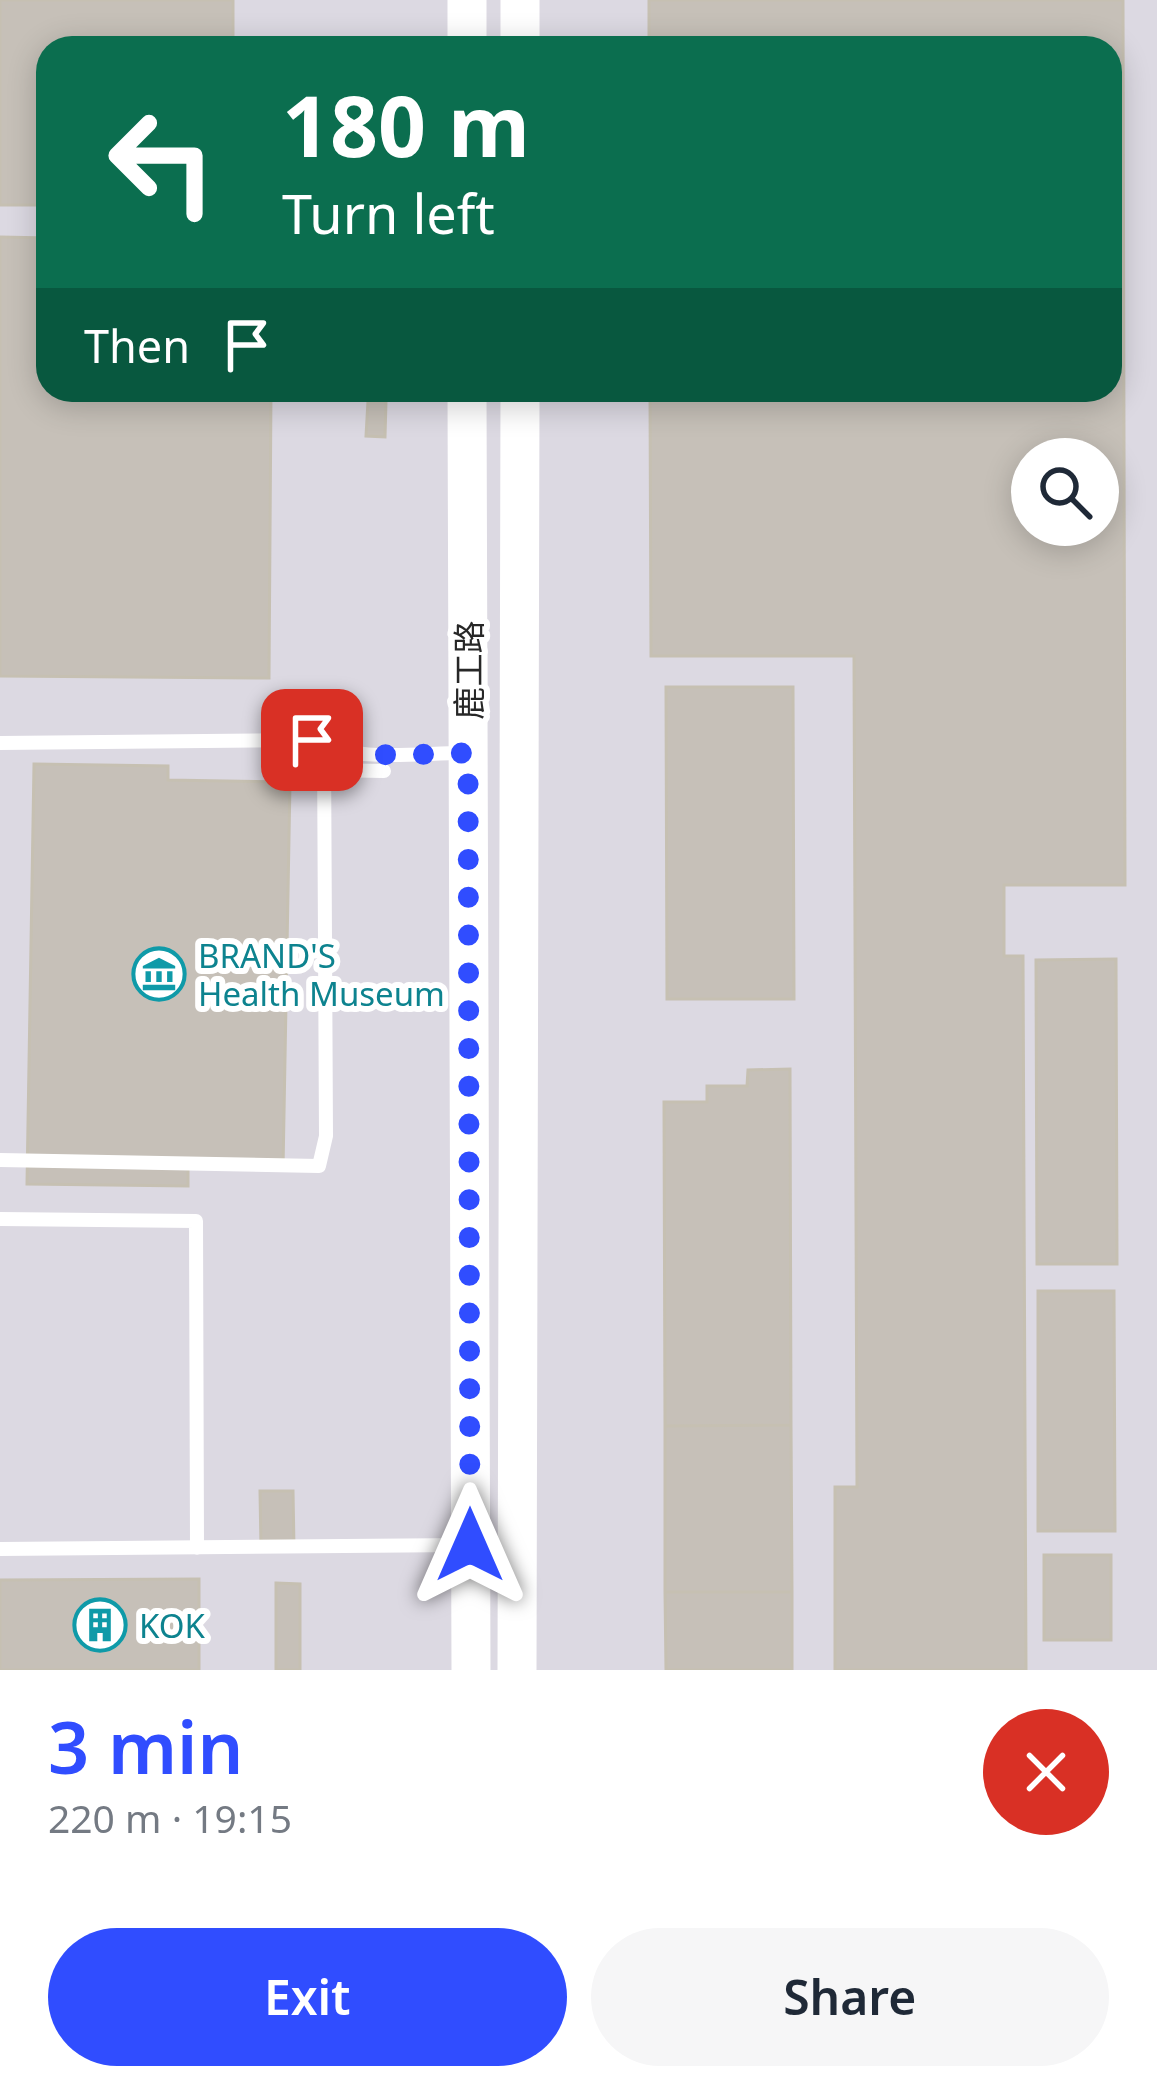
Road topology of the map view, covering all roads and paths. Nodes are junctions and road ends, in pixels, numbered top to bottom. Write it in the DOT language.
graph roads {
  1 [pos="466,0"];
  2 [pos="520,0"];
  3 [pos="466,36"];
  4 [pos="520,36"];
  5 [pos="467,402"];
  6 [pos="520,402"];
  7 [pos="0,743"];
  8 [pos="324,747"];
  9 [pos="468,753"];
  10 [pos="326,770"];
  11 [pos="384,771"];
  12 [pos="0,1160"];
  13 [pos="0,1219"];
  14 [pos="470,1545"];
  15 [pos="197,1548"];
  16 [pos="0,1550"];
  17 [pos="471,1670"];
  18 [pos="517,1670"];
  1 -- 3 [label="street"];
  2 -- 4 [label="street"];
  5 -- 9 [label="street, 鹿工路"];
  6 -- 18 [label="street, 鹿工路"];
  7 -- 8 [label="lane"];
  8 -- 9 [label="lane"];
  8 -- 10 [label="lane"];
  9 -- 14 [label="street, 鹿工路"];
  10 -- 11 [label="lane"];
  10 -- 12 [label="lane"];
  13 -- 15 [label="lane"];
  14 -- 15 [label="lane"];
  14 -- 17 [label="street, 鹿工路"];
  15 -- 16 [label="lane"];
}
